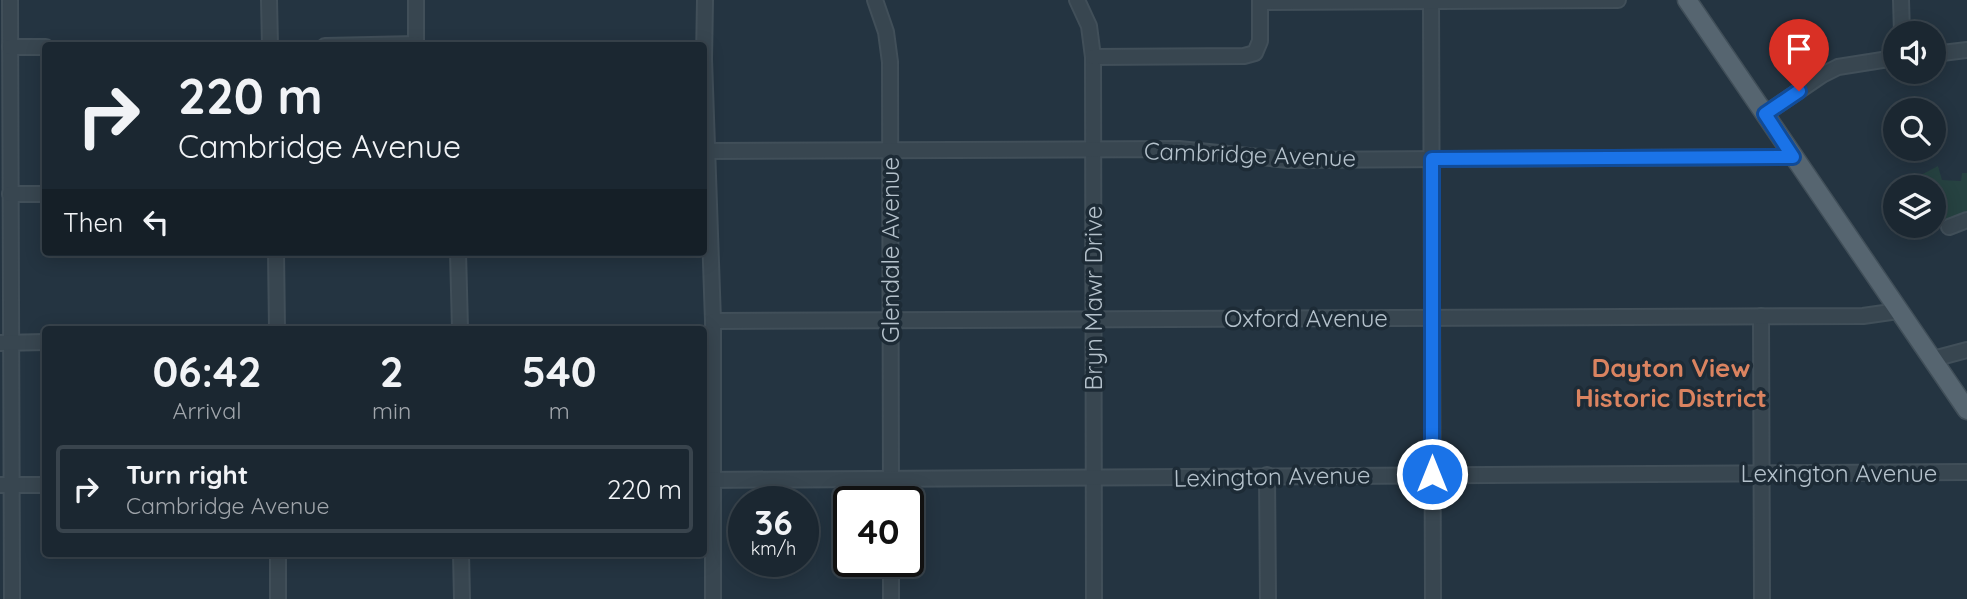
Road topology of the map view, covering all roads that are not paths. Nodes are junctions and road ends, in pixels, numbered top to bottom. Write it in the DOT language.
graph roads {
  1 [pos="10,0"];
  2 [pos="269,0"];
  3 [pos="416,0"];
  4 [pos="705,0"];
  5 [pos="875,0"];
  6 [pos="1077,0"];
  7 [pos="1618,0"];
  8 [pos="1687,0"];
  9 [pos="1902,0"];
  10 [pos="1259,1"];
  11 [pos="1432,1"];
  12 [pos="1902,21"];
  13 [pos="270,42"];
  14 [pos="416,42"];
  15 [pos="704,42"];
  16 [pos="10,47"];
  17 [pos="42,47"];
  18 [pos="1967,50"];
  19 [pos="1946,53"];
  20 [pos="1093,57"];
  21 [pos="1883,60"];
  22 [pos="1765,114"];
  23 [pos="707,128"];
  24 [pos="1093,150"];
  25 [pos="708,151"];
  26 [pos="889,151"];
  27 [pos="1793,157"];
  28 [pos="1432,159"];
  29 [pos="10,194"];
  30 [pos="42,194"];
  31 [pos="1967,220"];
  32 [pos="1949,226"];
  33 [pos="276,256"];
  34 [pos="458,256"];
  35 [pos="1898,310"];
  36 [pos="1761,316"];
  37 [pos="1432,318"];
  38 [pos="1093,319"];
  39 [pos="890,320"];
  40 [pos="713,321"];
  41 [pos="277,326"];
  42 [pos="460,326"];
  43 [pos="708,337"];
  44 [pos="42,342"];
  45 [pos="5,343"];
  46 [pos="1967,350"];
  47 [pos="1933,359"];
  48 [pos="1967,410"];
  49 [pos="1967,472"];
  50 [pos="1761,473"];
  51 [pos="1432,474"];
  52 [pos="1267,475"];
  53 [pos="1094,478"];
  54 [pos="708,480"];
  55 [pos="890,480"];
  56 [pos="6,485"];
  57 [pos="42,485"];
  58 [pos="890,486"];
  59 [pos="278,557"];
  60 [pos="461,557"];
  61 [pos="891,577"];
  62 [pos="12,599"];
  63 [pos="278,599"];
  64 [pos="461,599"];
  65 [pos="713,599"];
  66 [pos="891,599"];
  67 [pos="1094,599"];
  68 [pos="1268,599"];
  69 [pos="1433,599"];
  70 [pos="1762,599"];
  1 -- 16 [label="street"];
  2 -- 13 [label="street"];
  3 -- 14 [label="street"];
  4 -- 15 [label="street"];
  5 -- 26 [label="street, Glendale Avenue"];
  6 -- 20 [label="street, Bryn Mawr Drive"];
  7 -- 11 [label="street"];
  8 -- 22 [label="main road"];
  9 -- 12 [label="street"];
  10 -- 11 [label="street"];
  10 -- 20 [label="street"];
  11 -- 28 [label="street"];
  16 -- 17 [label="street"];
  16 -- 29 [label="street"];
  18 -- 19 [label="street"];
  20 -- 24 [label="street, Bryn Mawr Drive"];
  21 -- 22 [label="street"];
  22 -- 27 [label="main road"];
  23 -- 25 [label="street"];
  24 -- 26 [label="street, Cambridge Avenue"];
  24 -- 28 [label="street, Cambridge Avenue"];
  24 -- 38 [label="street, Bryn Mawr Drive"];
  25 -- 26 [label="street, Cambridge Avenue"];
  25 -- 40 [label="street"];
  26 -- 39 [label="street, Glendale Avenue"];
  27 -- 28 [label="street, Cambridge Avenue"];
  27 -- 35 [label="main road"];
  28 -- 37 [label="street"];
  29 -- 30 [label="street"];
  29 -- 45 [label="street"];
  31 -- 32 [label="street"];
  33 -- 41 [label="street"];
  34 -- 42 [label="street"];
  35 -- 36 [label="street, Oxford Avenue"];
  35 -- 47 [label="main road"];
  36 -- 37 [label="street, Oxford Avenue"];
  36 -- 50 [label="street"];
  37 -- 38 [label="street, Oxford Avenue"];
  37 -- 51 [label="street"];
  38 -- 39 [label="street, Oxford Avenue"];
  38 -- 53 [label="street, Bryn Mawr Drive"];
  39 -- 40 [label="street, Oxford Avenue"];
  39 -- 55 [label="street, Glendale Avenue"];
  40 -- 43 [label="street"];
  43 -- 54 [label="street"];
  44 -- 45 [label="street"];
  45 -- 56 [label="street"];
  46 -- 47 [label="street"];
  47 -- 48 [label="main road"];
  49 -- 50 [label="street, Lexington Avenue"];
  50 -- 51 [label="street, Lexington Avenue"];
  50 -- 70 [label="street"];
  51 -- 52 [label="street, Lexington Avenue"];
  51 -- 69 [label="street"];
  52 -- 53 [label="street, Lexington Avenue"];
  52 -- 68 [label="street"];
  53 -- 55 [label="street, Lexington Avenue"];
  53 -- 67 [label="street, Bryn Mawr Drive"];
  54 -- 55 [label="street, Lexington Avenue"];
  54 -- 65 [label="street"];
  55 -- 58 [label="street, Glendale Avenue"];
  56 -- 57 [label="street"];
  56 -- 62 [label="street"];
  59 -- 63 [label="street"];
  60 -- 64 [label="street"];
  61 -- 66 [label="street"];
}
